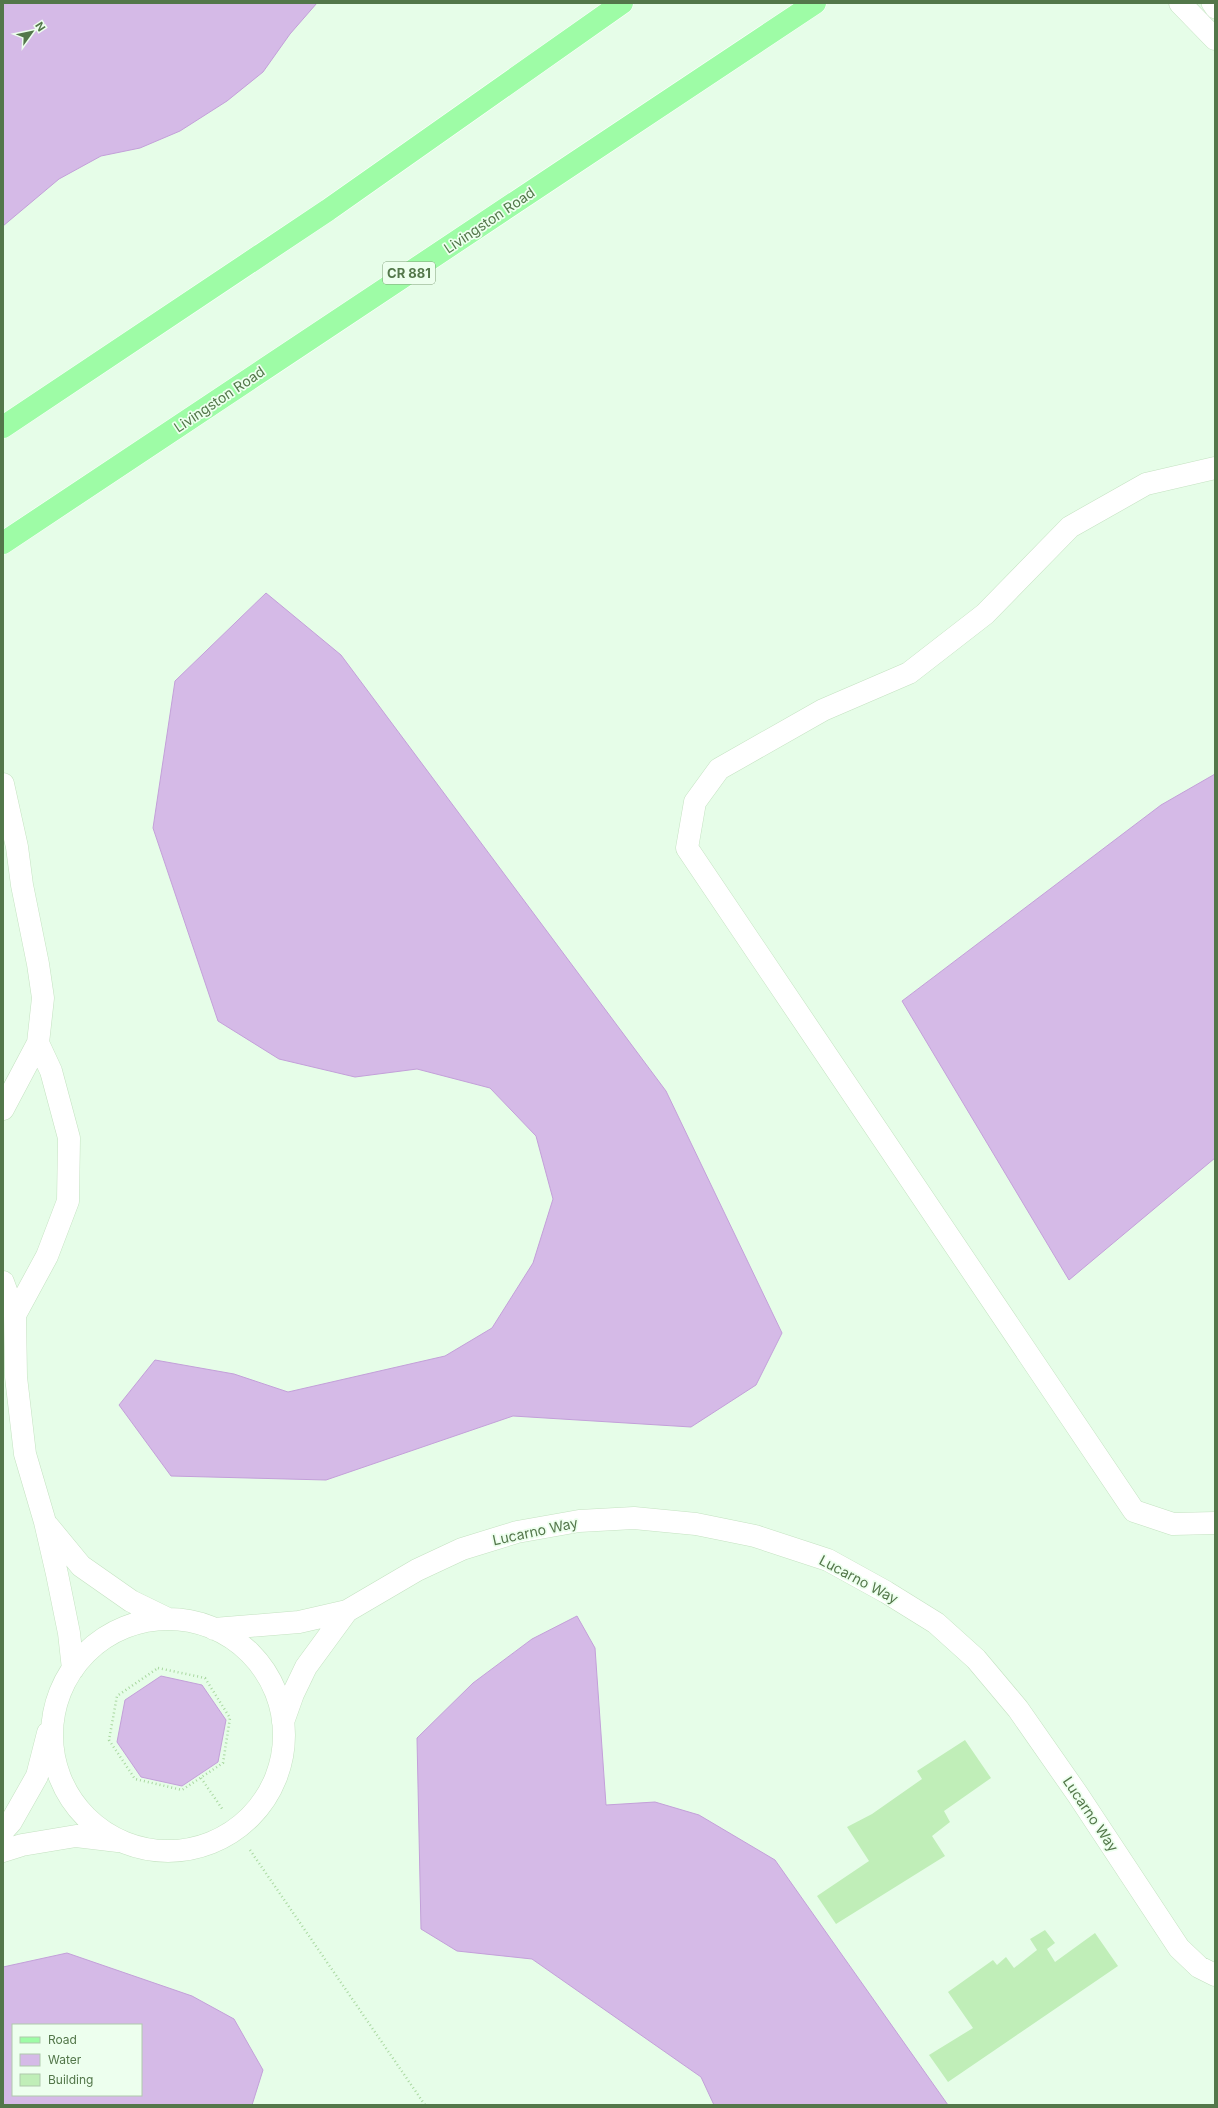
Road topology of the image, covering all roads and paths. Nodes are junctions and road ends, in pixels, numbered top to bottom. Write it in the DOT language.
graph roads {
  1 [pos="622,3"];
  2 [pos="815,3"];
  3 [pos="1180,3"];
  4 [pos="1211,3"];
  5 [pos="1215,9"];
  6 [pos="1215,39"];
  7 [pos="3,428"];
  8 [pos="1215,468"];
  9 [pos="3,543"];
  10 [pos="3,784"];
  11 [pos="3,865"];
  12 [pos="22,885"];
  13 [pos="38,1043"];
  14 [pos="3,1109"];
  15 [pos="3,1282"];
  16 [pos="15,1315"];
  17 [pos="45,1522"];
  18 [pos="1215,1523"];
  19 [pos="347,1610"];
  20 [pos="168,1619"];
  21 [pos="214,1628"];
  22 [pos="73,1669"];
  23 [pos="54,1711"];
  24 [pos="283,1722"];
  25 [pos="201,1778"];
  26 [pos="222,1810"];
  27 [pos="3,1831"];
  28 [pos="123,1841"];
  29 [pos="250,1850"];
  30 [pos="3,1851"];
  31 [pos="1215,1975"];
  32 [pos="425,2105"];
  1 -- 7 [label="main road"];
  2 -- 9 [label="main road, Livingston Road / CR 881"];
  3 -- 6 [label="street"];
  4 -- 5 [label="lane"];
  8 -- 18 [label="street"];
  10 -- 12 [label="street"];
  11 -- 12 [label="street"];
  12 -- 13 [label="street"];
  13 -- 14 [label="street"];
  13 -- 16 [label="street"];
  15 -- 16 [label="street"];
  16 -- 17 [label="street"];
  17 -- 20 [label="street"];
  17 -- 22 [label="street"];
  19 -- 21 [label="street, Lucarno Way"];
  19 -- 24 [label="street, Lucarno Way"];
  19 -- 31 [label="street, Lucarno Way"];
  20 -- 21 [label="street"];
  20 -- 22 [label="street"];
  21 -- 24 [label="street"];
  22 -- 23 [label="street"];
  23 -- 27 [label="street"];
  23 -- 28 [label="street"];
  24 -- 28 [label="street"];
  25 -- 25 [label="path"];
  25 -- 26 [label="path"];
  28 -- 30 [label="street"];
  29 -- 32 [label="path"];
}
